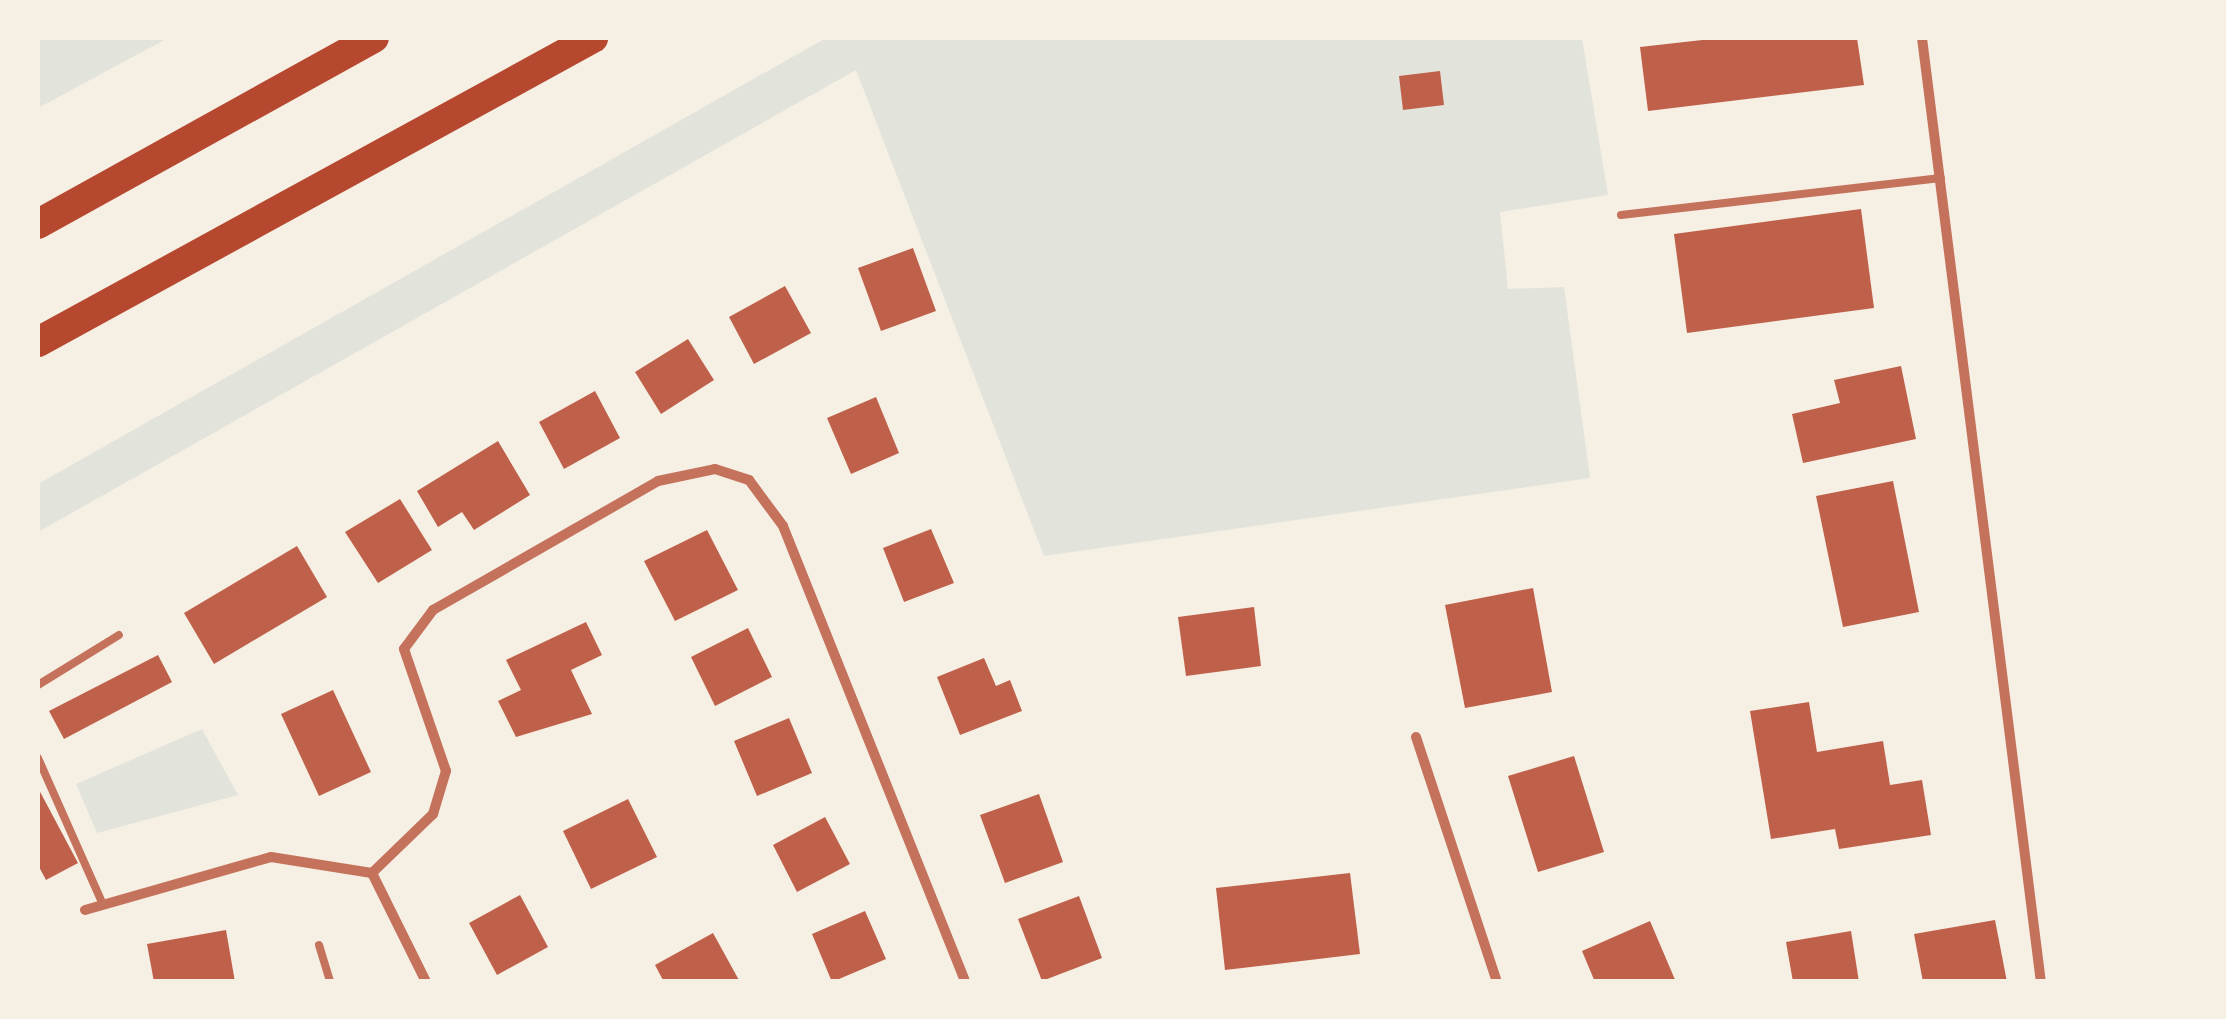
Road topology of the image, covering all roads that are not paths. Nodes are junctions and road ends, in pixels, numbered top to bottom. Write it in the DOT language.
graph roads {
  1 [pos="374,38"];
  2 [pos="593,38"];
  3 [pos="1922,38"];
  4 [pos="1941,178"];
  5 [pos="1620,216"];
  6 [pos="38,224"];
  7 [pos="38,342"];
  8 [pos="119,635"];
  9 [pos="38,685"];
  10 [pos="1416,736"];
  11 [pos="38,758"];
  12 [pos="372,872"];
  13 [pos="103,905"];
  14 [pos="85,910"];
  15 [pos="318,945"];
  16 [pos="330,982"];
  17 [pos="426,982"];
  18 [pos="965,982"];
  19 [pos="1497,982"];
  20 [pos="2041,982"];
  1 -- 6 [label="highway"];
  2 -- 7 [label="highway"];
  3 -- 4 [label="street"];
  4 -- 5 [label="lane"];
  4 -- 20 [label="street"];
  8 -- 9 [label="lane"];
  10 -- 19 [label="street"];
  11 -- 13 [label="lane"];
  12 -- 13 [label="street"];
  12 -- 17 [label="street"];
  12 -- 18 [label="street"];
  13 -- 14 [label="street"];
  15 -- 16 [label="lane"];
}
